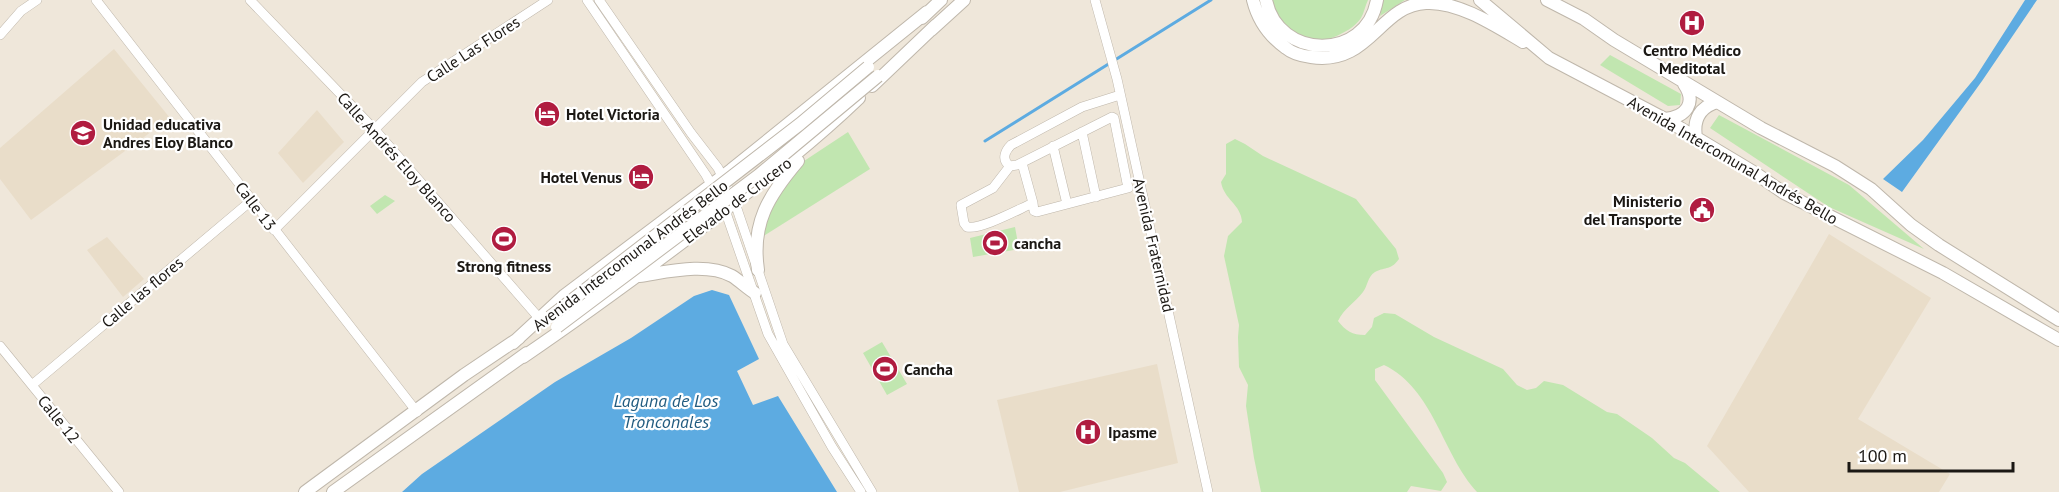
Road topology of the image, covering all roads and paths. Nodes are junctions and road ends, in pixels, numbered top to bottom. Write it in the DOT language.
graph roads {
  1 [pos="37,0"];
  2 [pos="96,0"];
  3 [pos="250,0"];
  4 [pos="548,0"];
  5 [pos="587,0"];
  6 [pos="599,0"];
  7 [pos="941,0"];
  8 [pos="964,0"];
  9 [pos="1095,0"];
  10 [pos="1253,0"];
  11 [pos="1266,0"];
  12 [pos="1377,0"];
  13 [pos="1480,0"];
  14 [pos="1547,0"];
  15 [pos="927,12"];
  16 [pos="936,25"];
  17 [pos="0,35"];
  18 [pos="1549,58"];
  19 [pos="1683,82"];
  20 [pos="1120,95"];
  21 [pos="1717,102"];
  22 [pos="1665,118"];
  23 [pos="376,131"];
  24 [pos="1082,132"];
  25 [pos="1696,137"];
  26 [pos="818,138"];
  27 [pos="1053,146"];
  28 [pos="1022,163"];
  29 [pos="1010,166"];
  30 [pos="715,177"];
  31 [pos="1096,196"];
  32 [pos="252,200"];
  33 [pos="1033,203"];
  34 [pos="1067,204"];
  35 [pos="730,206"];
  36 [pos="274,230"];
  37 [pos="758,270"];
  38 [pos="638,276"];
  39 [pos="754,293"];
  40 [pos="548,320"];
  41 [pos="2059,320"];
  42 [pos="2059,340"];
  43 [pos="0,346"];
  44 [pos="523,357"];
  45 [pos="32,385"];
  46 [pos="417,412"];
  47 [pos="119,492"];
  48 [pos="305,492"];
  49 [pos="333,492"];
  50 [pos="861,492"];
  51 [pos="872,492"];
  52 [pos="1208,492"];
  1 -- 17 [label="street"];
  2 -- 32 [label="street, Calle 13"];
  3 -- 23 [label="street, Calle Andrés Eloy Blanco"];
  4 -- 23 [label="street, Calle Las Flores"];
  5 -- 30 [label="street"];
  6 -- 30 [label="street"];
  7 -- 15 [label="main road, Avenida Intercomunal Andrés Bello"];
  8 -- 16 [label="main road, Avenida Intercomunal Andrés Bello"];
  9 -- 20 [label="street, Avenida Fraternidad"];
  10 -- 18 [label="main road"];
  11 -- 12 [label="main road"];
  13 -- 18 [label="main road, Avenida Intercomunal Andrés Bello"];
  14 -- 19 [label="main road"];
  15 -- 30 [label="main road, Elevado de Crucero"];
  15 -- 40 [label="main road, Avenida Intercomunal Andrés Bello, bridge"];
  16 -- 26 [label="main road, Elevado de Crucero"];
  16 -- 40 [label="main road, Avenida Intercomunal Andrés Bello, bridge"];
  18 -- 22 [label="main road, Avenida Intercomunal Andrés Bello"];
  19 -- 21 [label="main road"];
  19 -- 22 [label="main road"];
  20 -- 29 [label="street"];
  20 -- 52 [label="street, Avenida Fraternidad"];
  21 -- 25 [label="main road"];
  21 -- 41 [label="main road"];
  22 -- 25 [label="main road, Avenida Intercomunal Andrés Bello"];
  23 -- 36 [label="street, Calle Las Flores"];
  23 -- 40 [label="street, Calle Andrés Eloy Blanco"];
  24 -- 27 [label="street"];
  24 -- 31 [label="street"];
  24 -- 31 [label="street"];
  25 -- 42 [label="main road, Avenida Intercomunal Andrés Bello"];
  26 -- 35 [label="main road, Elevado de Crucero"];
  26 -- 37 [label="main road"];
  27 -- 28 [label="street"];
  27 -- 34 [label="street"];
  28 -- 29 [label="street"];
  28 -- 33 [label="street"];
  29 -- 33 [label="street"];
  30 -- 35 [label="street"];
  30 -- 40 [label="main road, Elevado de Crucero"];
  31 -- 34 [label="street"];
  32 -- 36 [label="street, Calle 13"];
  32 -- 45 [label="street, Calle las flores"];
  33 -- 34 [label="street"];
  35 -- 37 [label="street"];
  35 -- 38 [label="main road, Elevado de Crucero"];
  35 -- 39 [label="street"];
  36 -- 46 [label="street, Calle 13"];
  37 -- 51 [label="street"];
  38 -- 39 [label="main road"];
  38 -- 44 [label="main road, Elevado de Crucero"];
  39 -- 50 [label="street"];
  40 -- 44 [label="main road, Avenida Intercomunal Andrés Bello"];
  40 -- 46 [label="main road, Avenida Intercomunal Andrés Bello"];
  43 -- 45 [label="street, Calle 12"];
  44 -- 49 [label="main road, Avenida Intercomunal Andrés Bello"];
  45 -- 47 [label="street, Calle 12"];
  46 -- 48 [label="main road, Avenida Intercomunal Andrés Bello"];
}
